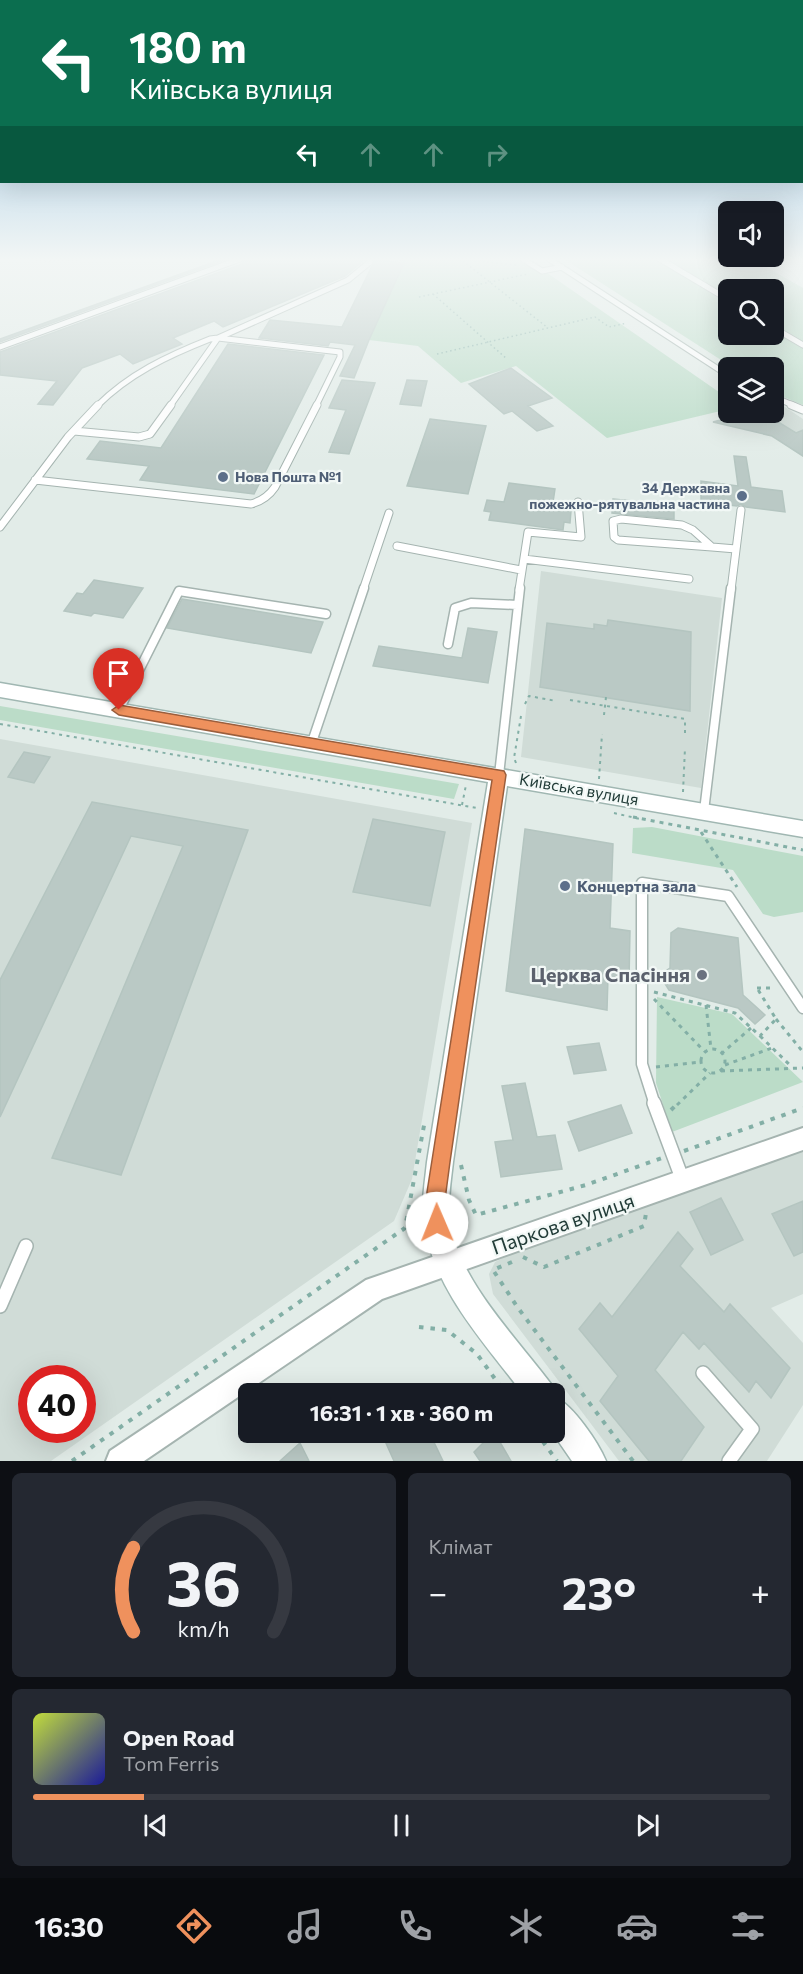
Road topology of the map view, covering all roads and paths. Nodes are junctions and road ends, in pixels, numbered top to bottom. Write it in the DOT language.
graph roads {
  1 [pos="52,327"];
  2 [pos="242,327"];
  3 [pos="471,327"];
  4 [pos="552,327"];
  5 [pos="652,327"];
  6 [pos="548,328"];
  7 [pos="784,334"];
  8 [pos="218,338"];
  9 [pos="488,342"];
  10 [pos="803,345"];
  11 [pos="0,346"];
  12 [pos="437,354"];
  13 [pos="507,358"];
  14 [pos="718,369"];
  15 [pos="784,402"];
  16 [pos="803,411"];
  17 [pos="74,431"];
  18 [pos="35,480"];
  19 [pos="578,502"];
  20 [pos="741,510"];
  21 [pos="389,513"];
  22 [pos="0,527"];
  23 [pos="397,546"];
  24 [pos="713,548"];
  25 [pos="736,549"];
  26 [pos="524,559"];
  27 [pos="521,570"];
  28 [pos="688,579"];
  29 [pos="517,605"];
  30 [pos="326,614"];
  31 [pos="447,644"];
  32 [pos="0,690"];
  33 [pos="606,697"];
  34 [pos="570,700"];
  35 [pos="556,701"];
  36 [pos="525,704"];
  37 [pos="605,706"];
  38 [pos="119,710"];
  39 [pos="604,715"];
  40 [pos="521,716"];
  41 [pos="0,724"];
  42 [pos="602,734"];
  43 [pos="685,737"];
  44 [pos="312,742"];
  45 [pos="685,748"];
  46 [pos="507,767"];
  47 [pos="599,780"];
  48 [pos="466,784"];
  49 [pos="684,792"];
  50 [pos="462,805"];
  51 [pos="495,811"];
  52 [pos="704,811"];
  53 [pos="609,812"];
  54 [pos="803,829"];
  55 [pos="701,832"];
  56 [pos="803,850"];
  57 [pos="737,888"];
  58 [pos="757,988"];
  59 [pos="654,999"];
  60 [pos="706,1005"];
  61 [pos="803,1008"];
  62 [pos="654,1011"];
  63 [pos="776,1019"];
  64 [pos="751,1028"];
  65 [pos="760,1036"];
  66 [pos="772,1048"];
  67 [pos="711,1049"];
  68 [pos="704,1051"];
  69 [pos="803,1052"];
  70 [pos="721,1054"];
  71 [pos="654,1056"];
  72 [pos="702,1062"];
  73 [pos="725,1065"];
  74 [pos="654,1068"];
  75 [pos="793,1068"];
  76 [pos="803,1068"];
  77 [pos="722,1071"];
  78 [pos="711,1072"];
  79 [pos="654,1075"];
  80 [pos="803,1108"];
  81 [pos="427,1112"];
  82 [pos="664,1116"];
  83 [pos="803,1139"];
  84 [pos="672,1155"];
  85 [pos="683,1181"];
  86 [pos="648,1206"];
  87 [pos="476,1215"];
  88 [pos="26,1246"];
  89 [pos="448,1265"];
  90 [pos="0,1306"];
  91 [pos="419,1327"];
  92 [pos="703,1373"];
  93 [pos="499,1383"];
  94 [pos="533,1383"];
  95 [pos="565,1426"];
  96 [pos="544,1443"];
  97 [pos="72,1461"];
  98 [pos="120,1461"];
  99 [pos="557,1461"];
  100 [pos="591,1461"];
  101 [pos="633,1461"];
  102 [pos="729,1461"];
  1 -- 11 [label="lane"];
  2 -- 8 [label="lane"];
  3 -- 9 [label="path"];
  4 -- 6 [label="path"];
  5 -- 14 [label="lane"];
  6 -- 9 [label="path"];
  7 -- 10 [label="lane"];
  8 -- 17 [label="lane"];
  8 -- 17 [label="lane"];
  8 -- 18 [label="lane"];
  9 -- 12 [label="path"];
  9 -- 13 [label="path"];
  15 -- 16 [label="lane"];
  17 -- 18 [label="lane"];
  18 -- 22 [label="lane"];
  19 -- 26 [label="lane"];
  20 -- 25 [label="lane"];
  21 -- 44 [label="lane"];
  23 -- 27 [label="lane"];
  24 -- 24 [label="lane"];
  24 -- 25 [label="lane"];
  25 -- 52 [label="lane"];
  26 -- 27 [label="lane"];
  26 -- 28 [label="lane"];
  27 -- 29 [label="lane"];
  29 -- 31 [label="lane"];
  29 -- 46 [label="lane"];
  30 -- 38 [label="lane"];
  32 -- 38 [label="main road, Київська вулиця"];
  33 -- 37 [label="path"];
  34 -- 37 [label="path"];
  35 -- 36 [label="path"];
  37 -- 39 [label="path"];
  37 -- 43 [label="path"];
  38 -- 44 [label="main road, Київська вулиця"];
  40 -- 46 [label="path"];
  41 -- 50 [label="path"];
  42 -- 47 [label="path"];
  44 -- 46 [label="main road, Київська вулиця"];
  45 -- 49 [label="path"];
  46 -- 51 [label="main road"];
  46 -- 52 [label="main road, Київська вулиця"];
  48 -- 50 [label="path"];
  50 -- 51 [label="path"];
  51 -- 89 [label="main road"];
  52 -- 54 [label="main road, Київська вулиця"];
  53 -- 55 [label="path"];
  55 -- 56 [label="path"];
  55 -- 57 [label="path"];
  58 -- 63 [label="path"];
  59 -- 60 [label="path"];
  59 -- 62 [label="path"];
  59 -- 68 [label="path"];
  60 -- 64 [label="path"];
  60 -- 67 [label="path"];
  61 -- 84 [label="lane"];
  63 -- 65 [label="path"];
  63 -- 69 [label="path"];
  64 -- 65 [label="path"];
  64 -- 70 [label="path"];
  65 -- 66 [label="path"];
  66 -- 73 [label="path"];
  66 -- 75 [label="path"];
  67 -- 68 [label="path"];
  67 -- 70 [label="path"];
  68 -- 72 [label="path"];
  70 -- 73 [label="path"];
  71 -- 74 [label="path"];
  72 -- 74 [label="path"];
  72 -- 78 [label="path"];
  73 -- 77 [label="path"];
  74 -- 79 [label="path"];
  75 -- 76 [label="path"];
  75 -- 77 [label="path"];
  77 -- 78 [label="path"];
  78 -- 82 [label="path"];
  80 -- 84 [label="path"];
  81 -- 97 [label="path"];
  83 -- 85 [label="street, Паркова вулиця"];
  84 -- 85 [label="lane"];
  84 -- 87 [label="path"];
  85 -- 89 [label="street, Паркова вулиця"];
  86 -- 101 [label="path"];
  88 -- 90 [label="lane"];
  89 -- 94 [label="main road"];
  89 -- 98 [label="street, Паркова вулиця"];
  91 -- 93 [label="path"];
  92 -- 102 [label="lane"];
  95 -- 100 [label="main road"];
  96 -- 99 [label="path"];
}
